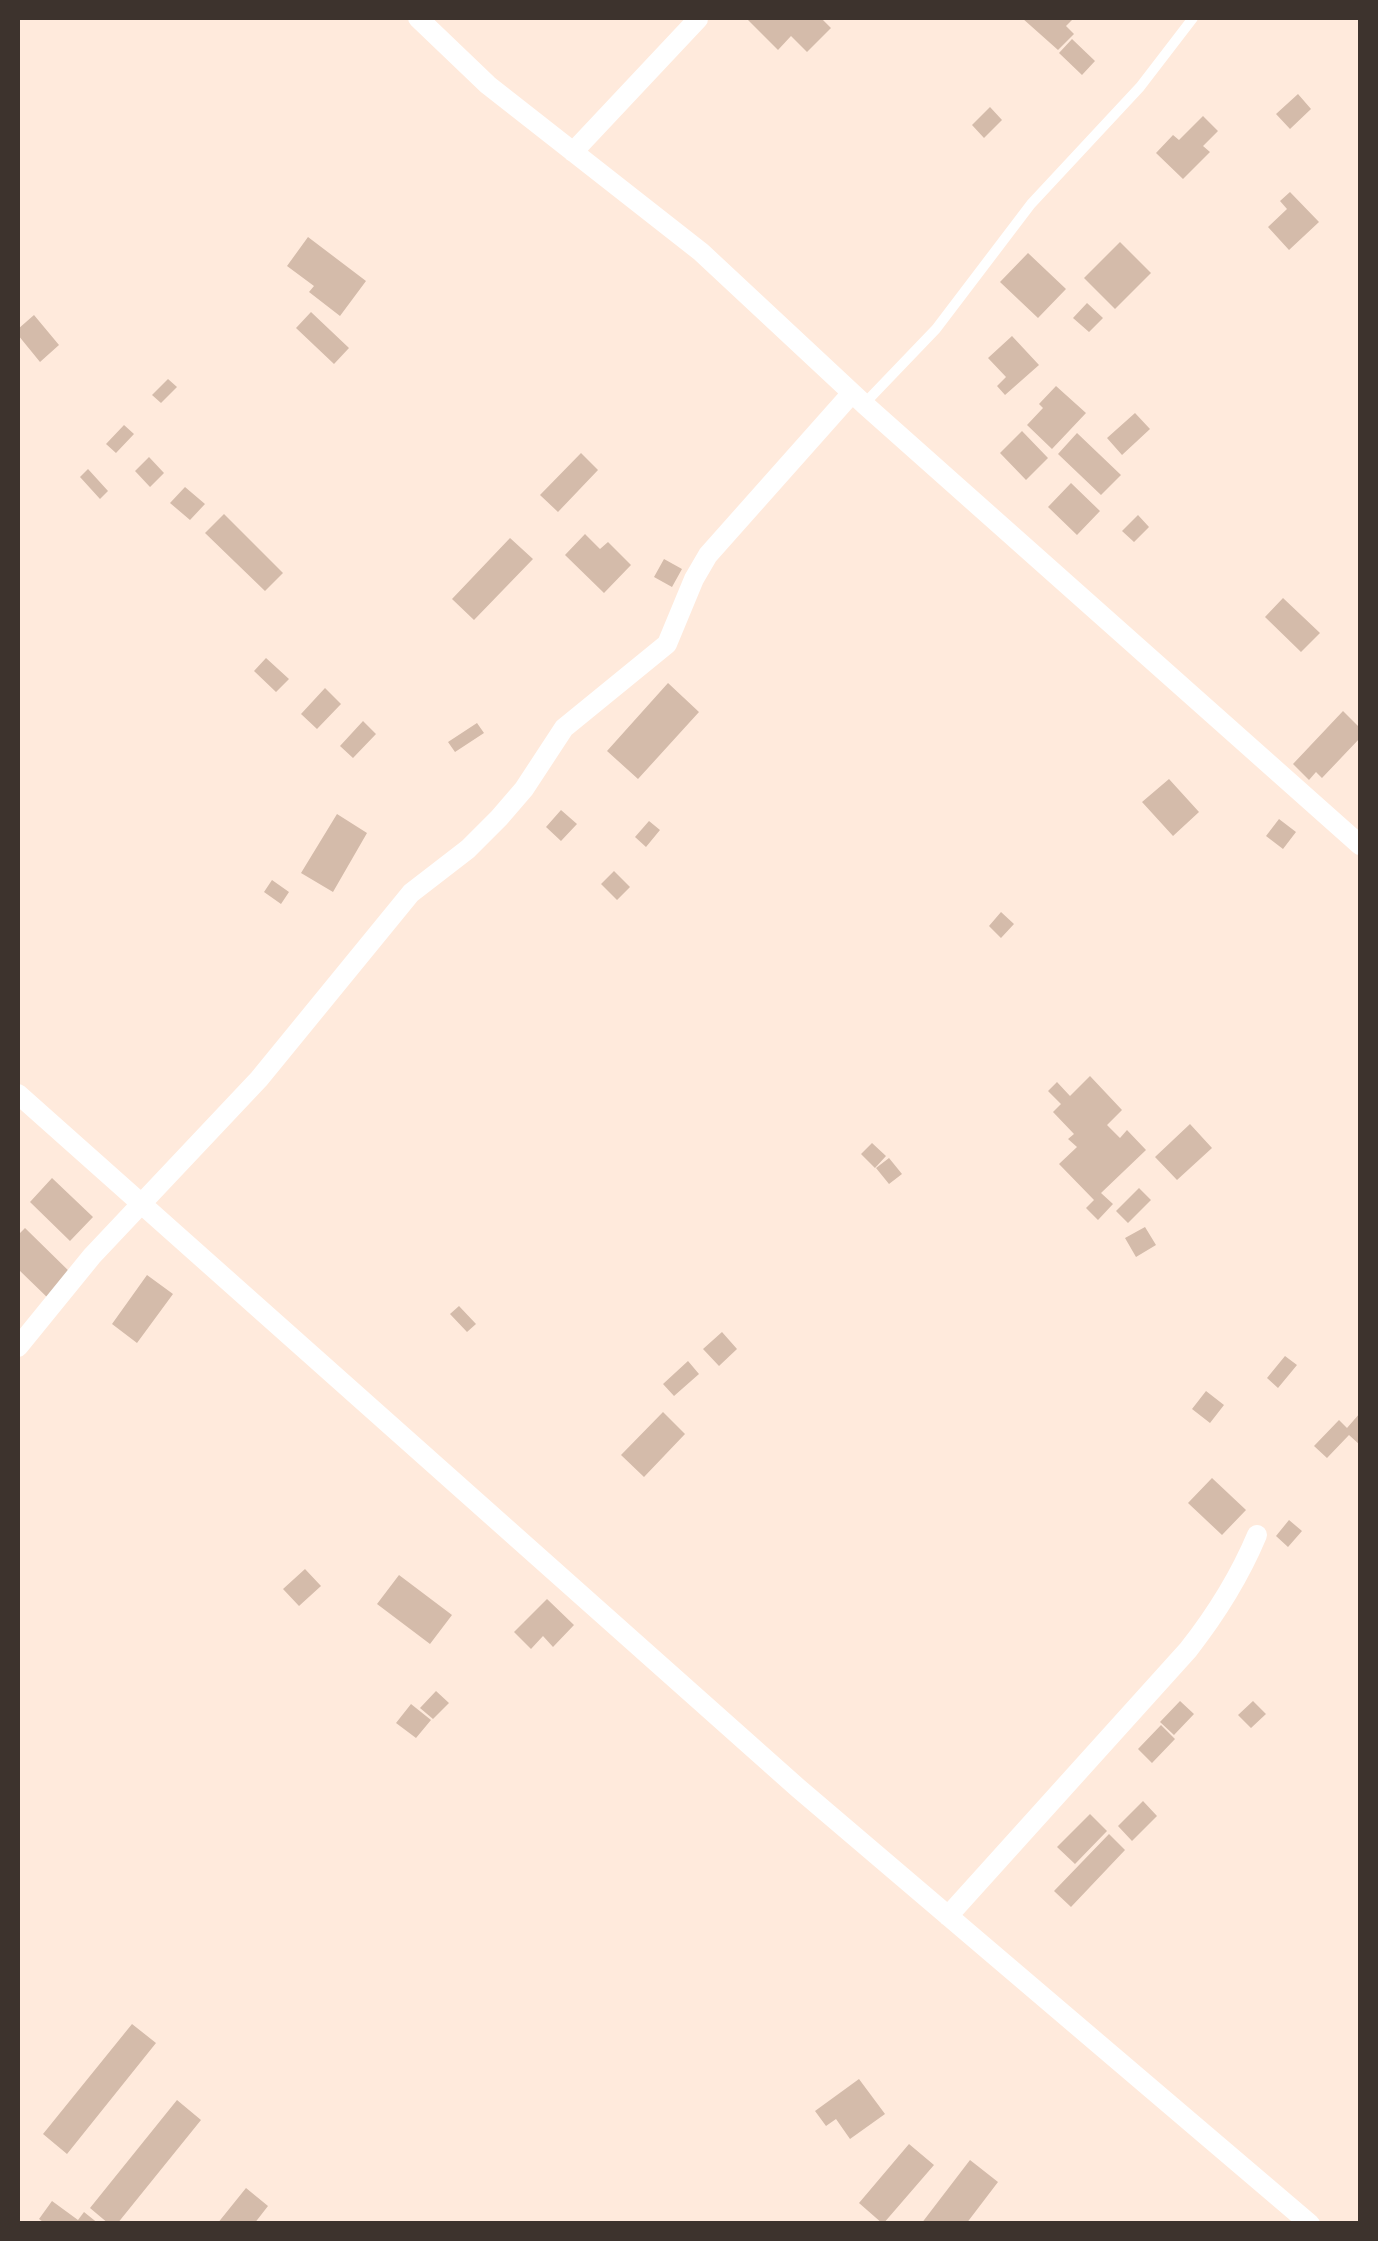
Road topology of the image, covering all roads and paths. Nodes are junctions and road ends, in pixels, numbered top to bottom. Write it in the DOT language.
graph roads {
  1 [pos="418,18"];
  2 [pos="1192,18"];
  3 [pos="698,19"];
  4 [pos="572,152"];
  5 [pos="858,399"];
  6 [pos="1360,845"];
  7 [pos="18,1094"];
  8 [pos="141,1202"];
  9 [pos="18,1347"];
  10 [pos="1257,1535"];
  11 [pos="948,1916"];
  12 [pos="1310,2224"];
  1 -- 4 [label="street"];
  2 -- 5 [label="lane"];
  3 -- 4 [label="street"];
  4 -- 5 [label="street"];
  5 -- 6 [label="street"];
  5 -- 8 [label="street"];
  7 -- 8 [label="street"];
  8 -- 9 [label="street"];
  8 -- 11 [label="street"];
  10 -- 11 [label="street"];
  11 -- 12 [label="street"];
}
